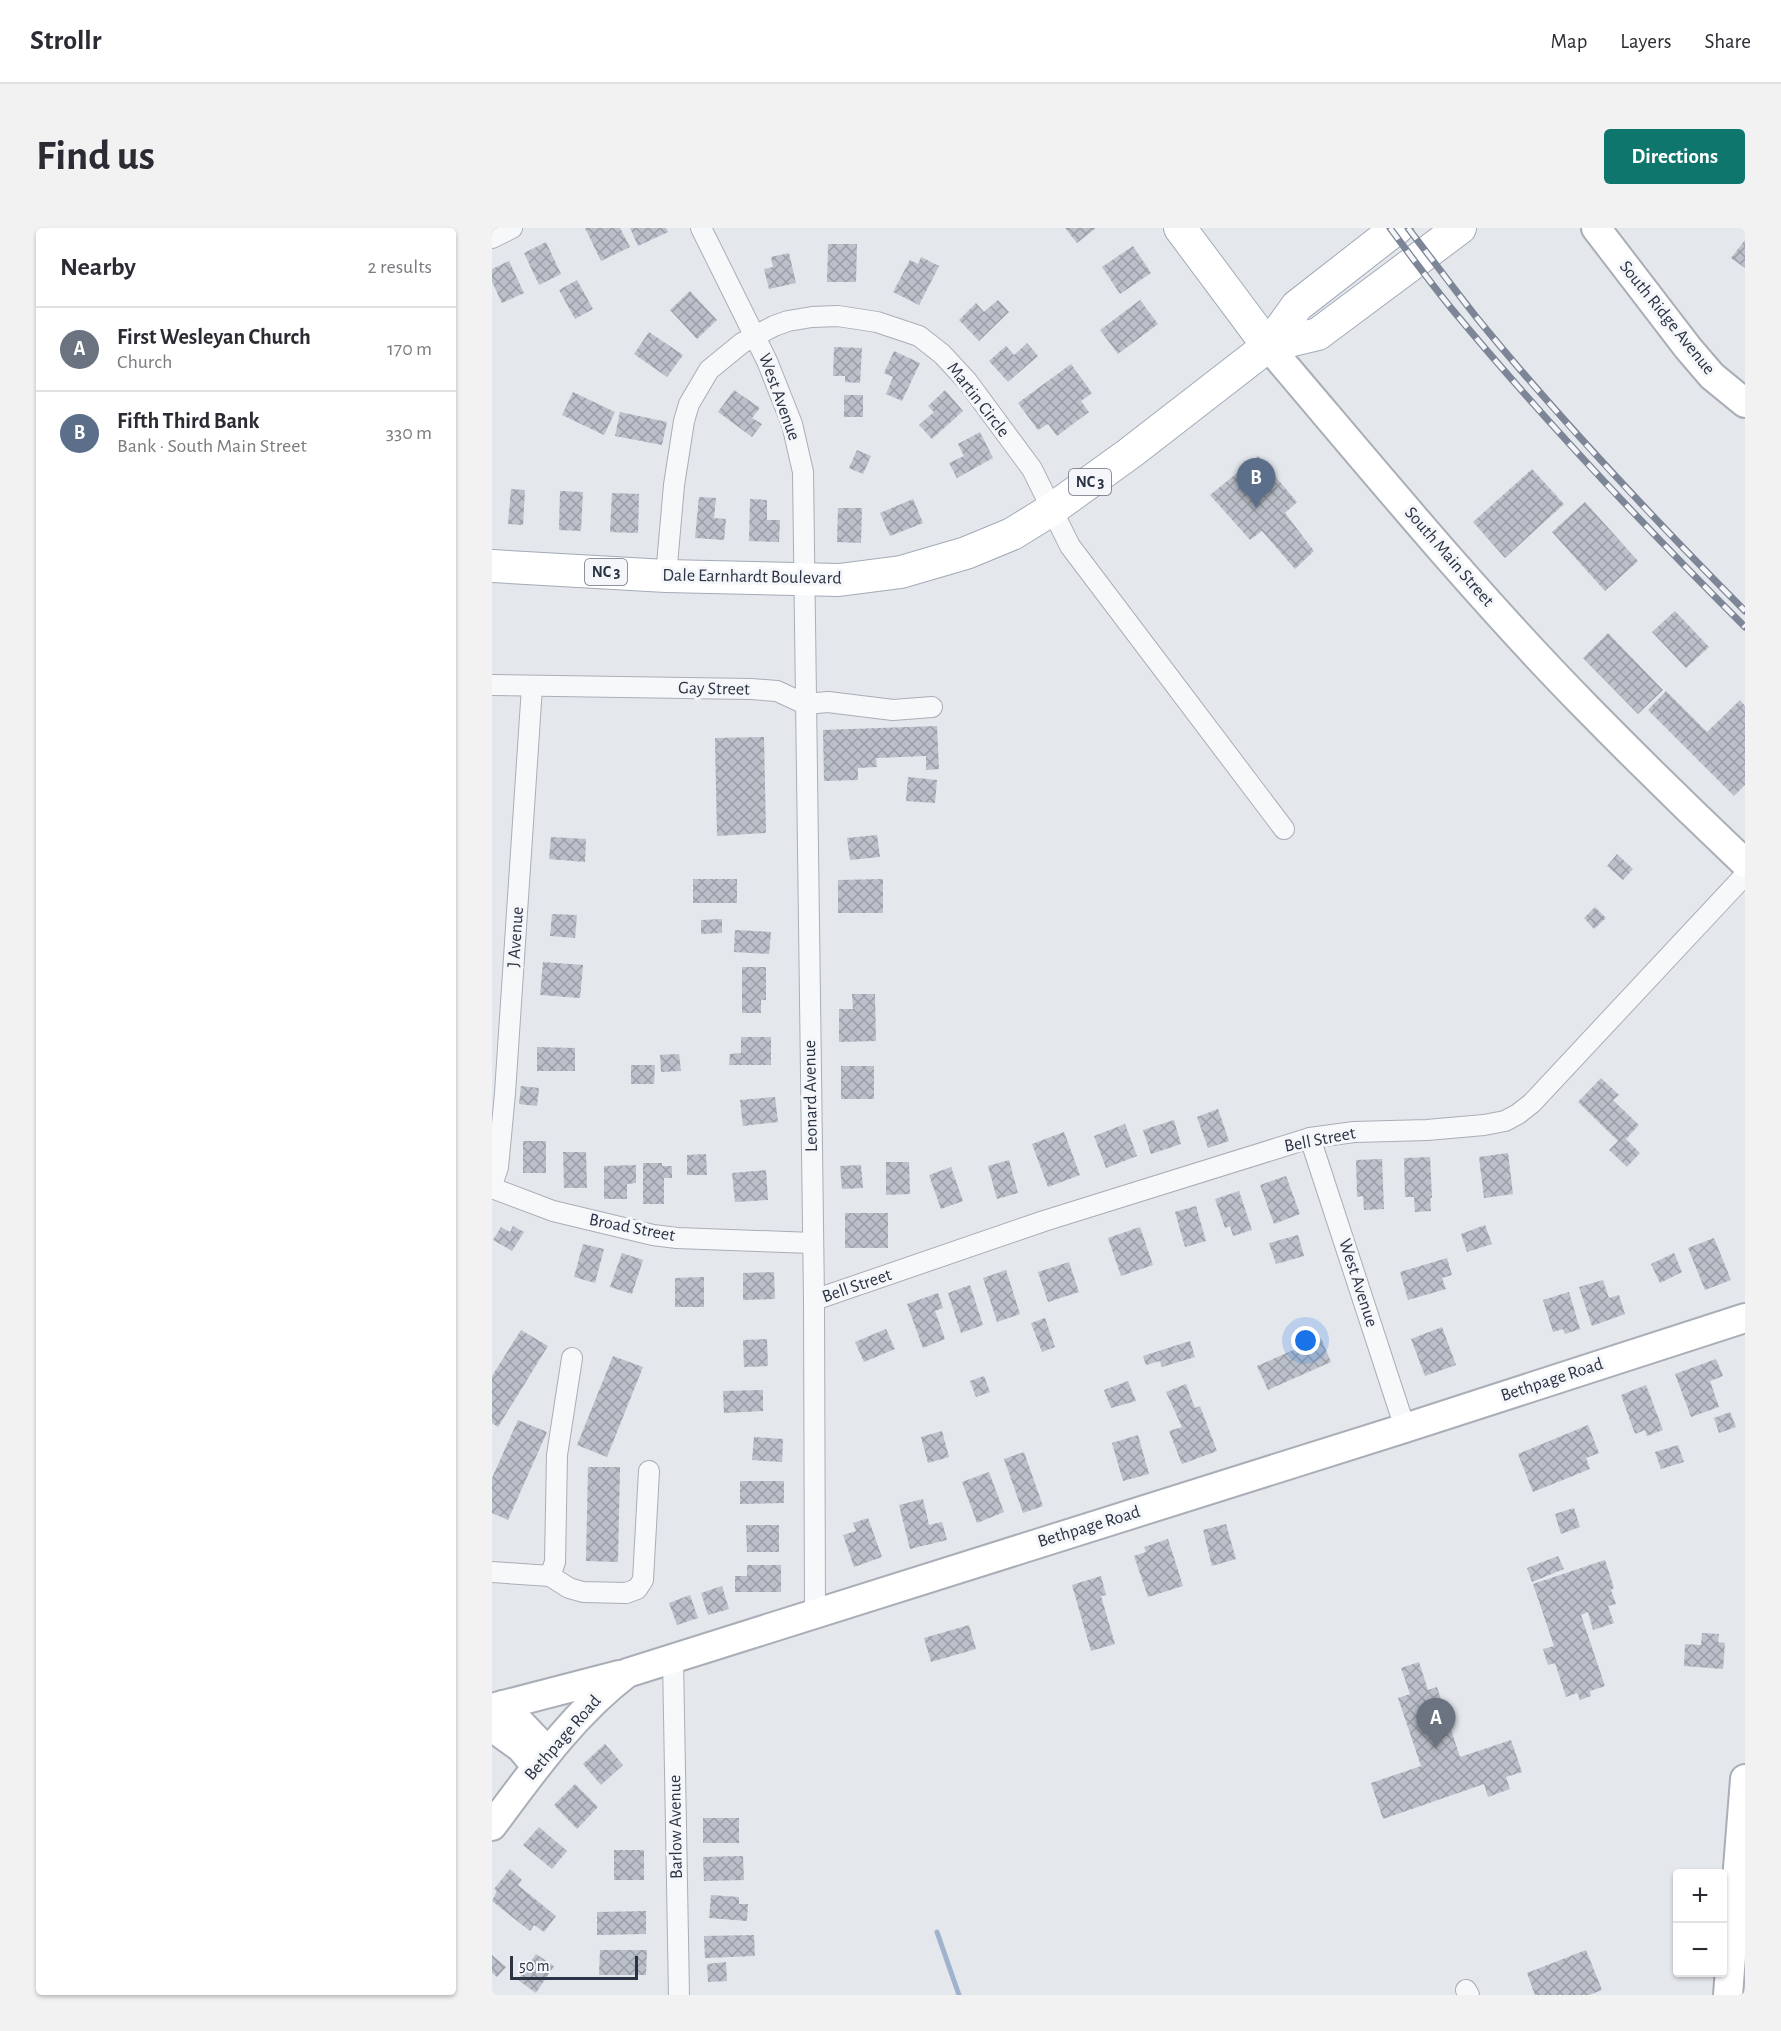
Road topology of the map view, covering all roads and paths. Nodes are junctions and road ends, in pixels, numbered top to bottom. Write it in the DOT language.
graph roads {
  1 [pos="512,228"];
  2 [pos="701,228"];
  3 [pos="1180,228"];
  4 [pos="1397,228"];
  5 [pos="1460,228"];
  6 [pos="1596,228"];
  7 [pos="492,238"];
  8 [pos="755,336"];
  9 [pos="1268,346"];
  10 [pos="1745,403"];
  11 [pos="1052,510"];
  12 [pos="492,566"];
  13 [pos="666,576"];
  14 [pos="804,580"];
  15 [pos="492,685"];
  16 [pos="532,687"];
  17 [pos="805,704"];
  18 [pos="932,707"];
  19 [pos="1284,829"];
  20 [pos="1745,863"];
  21 [pos="1745,876"];
  22 [pos="1311,1138"];
  23 [pos="492,1187"];
  24 [pos="813,1243"];
  25 [pos="814,1300"];
  26 [pos="1743,1326"];
  27 [pos="572,1358"];
  28 [pos="1405,1428"];
  29 [pos="649,1471"];
  30 [pos="492,1572"];
  31 [pos="550,1576"];
  32 [pos="815,1613"];
  33 [pos="673,1659"];
  34 [pos="627,1673"];
  35 [pos="495,1708"];
  36 [pos="542,1759"];
  37 [pos="1745,1779"];
  38 [pos="492,1826"];
  39 [pos="679,1995"];
  40 [pos="1728,1995"];
  1 -- 7 [label="street"];
  2 -- 8 [label="street, West Avenue"];
  3 -- 9 [label="main road, South Main Street"];
  4 -- 9 [label="main road, Dale Earnhardt Boulevard / NC 3"];
  5 -- 9 [label="main road, Dale Earnhardt Boulevard / NC 3"];
  6 -- 10 [label="main road, South Ridge Avenue"];
  8 -- 11 [label="street, Martin Circle"];
  8 -- 13 [label="street, Martin Circle"];
  8 -- 14 [label="street, West Avenue"];
  9 -- 11 [label="main road, Dale Earnhardt Boulevard / NC 3"];
  9 -- 20 [label="main road, South Main Street"];
  11 -- 14 [label="main road, Dale Earnhardt Boulevard / NC 3"];
  11 -- 19 [label="street, Martin Circle"];
  12 -- 13 [label="main road, Dale Earnhardt Boulevard / NC 3"];
  13 -- 14 [label="main road, Dale Earnhardt Boulevard / NC 3"];
  14 -- 17 [label="street, Leonard Avenue"];
  15 -- 16 [label="street, Gay Street"];
  16 -- 17 [label="street, Gay Street"];
  16 -- 23 [label="street, J Avenue"];
  17 -- 18 [label="street, Gay Street"];
  17 -- 24 [label="street, Leonard Avenue"];
  21 -- 22 [label="street, Bell Street"];
  22 -- 25 [label="street, Bell Street"];
  22 -- 28 [label="street, West Avenue"];
  23 -- 24 [label="street, Broad Street"];
  24 -- 25 [label="street, Leonard Avenue"];
  25 -- 32 [label="street, Leonard Avenue"];
  26 -- 28 [label="main road, Bethpage Road"];
  27 -- 31 [label="street"];
  28 -- 32 [label="main road, Bethpage Road"];
  29 -- 31 [label="street"];
  30 -- 31 [label="street"];
  32 -- 33 [label="main road, Bethpage Road"];
  33 -- 34 [label="main road, Bethpage Road"];
  33 -- 39 [label="street, Barlow Avenue"];
  34 -- 35 [label="main road"];
  34 -- 36 [label="main road, Bethpage Road"];
  35 -- 36 [label="main road"];
  36 -- 38 [label="main road, Bethpage Road"];
  37 -- 40 [label="main road"];
}
